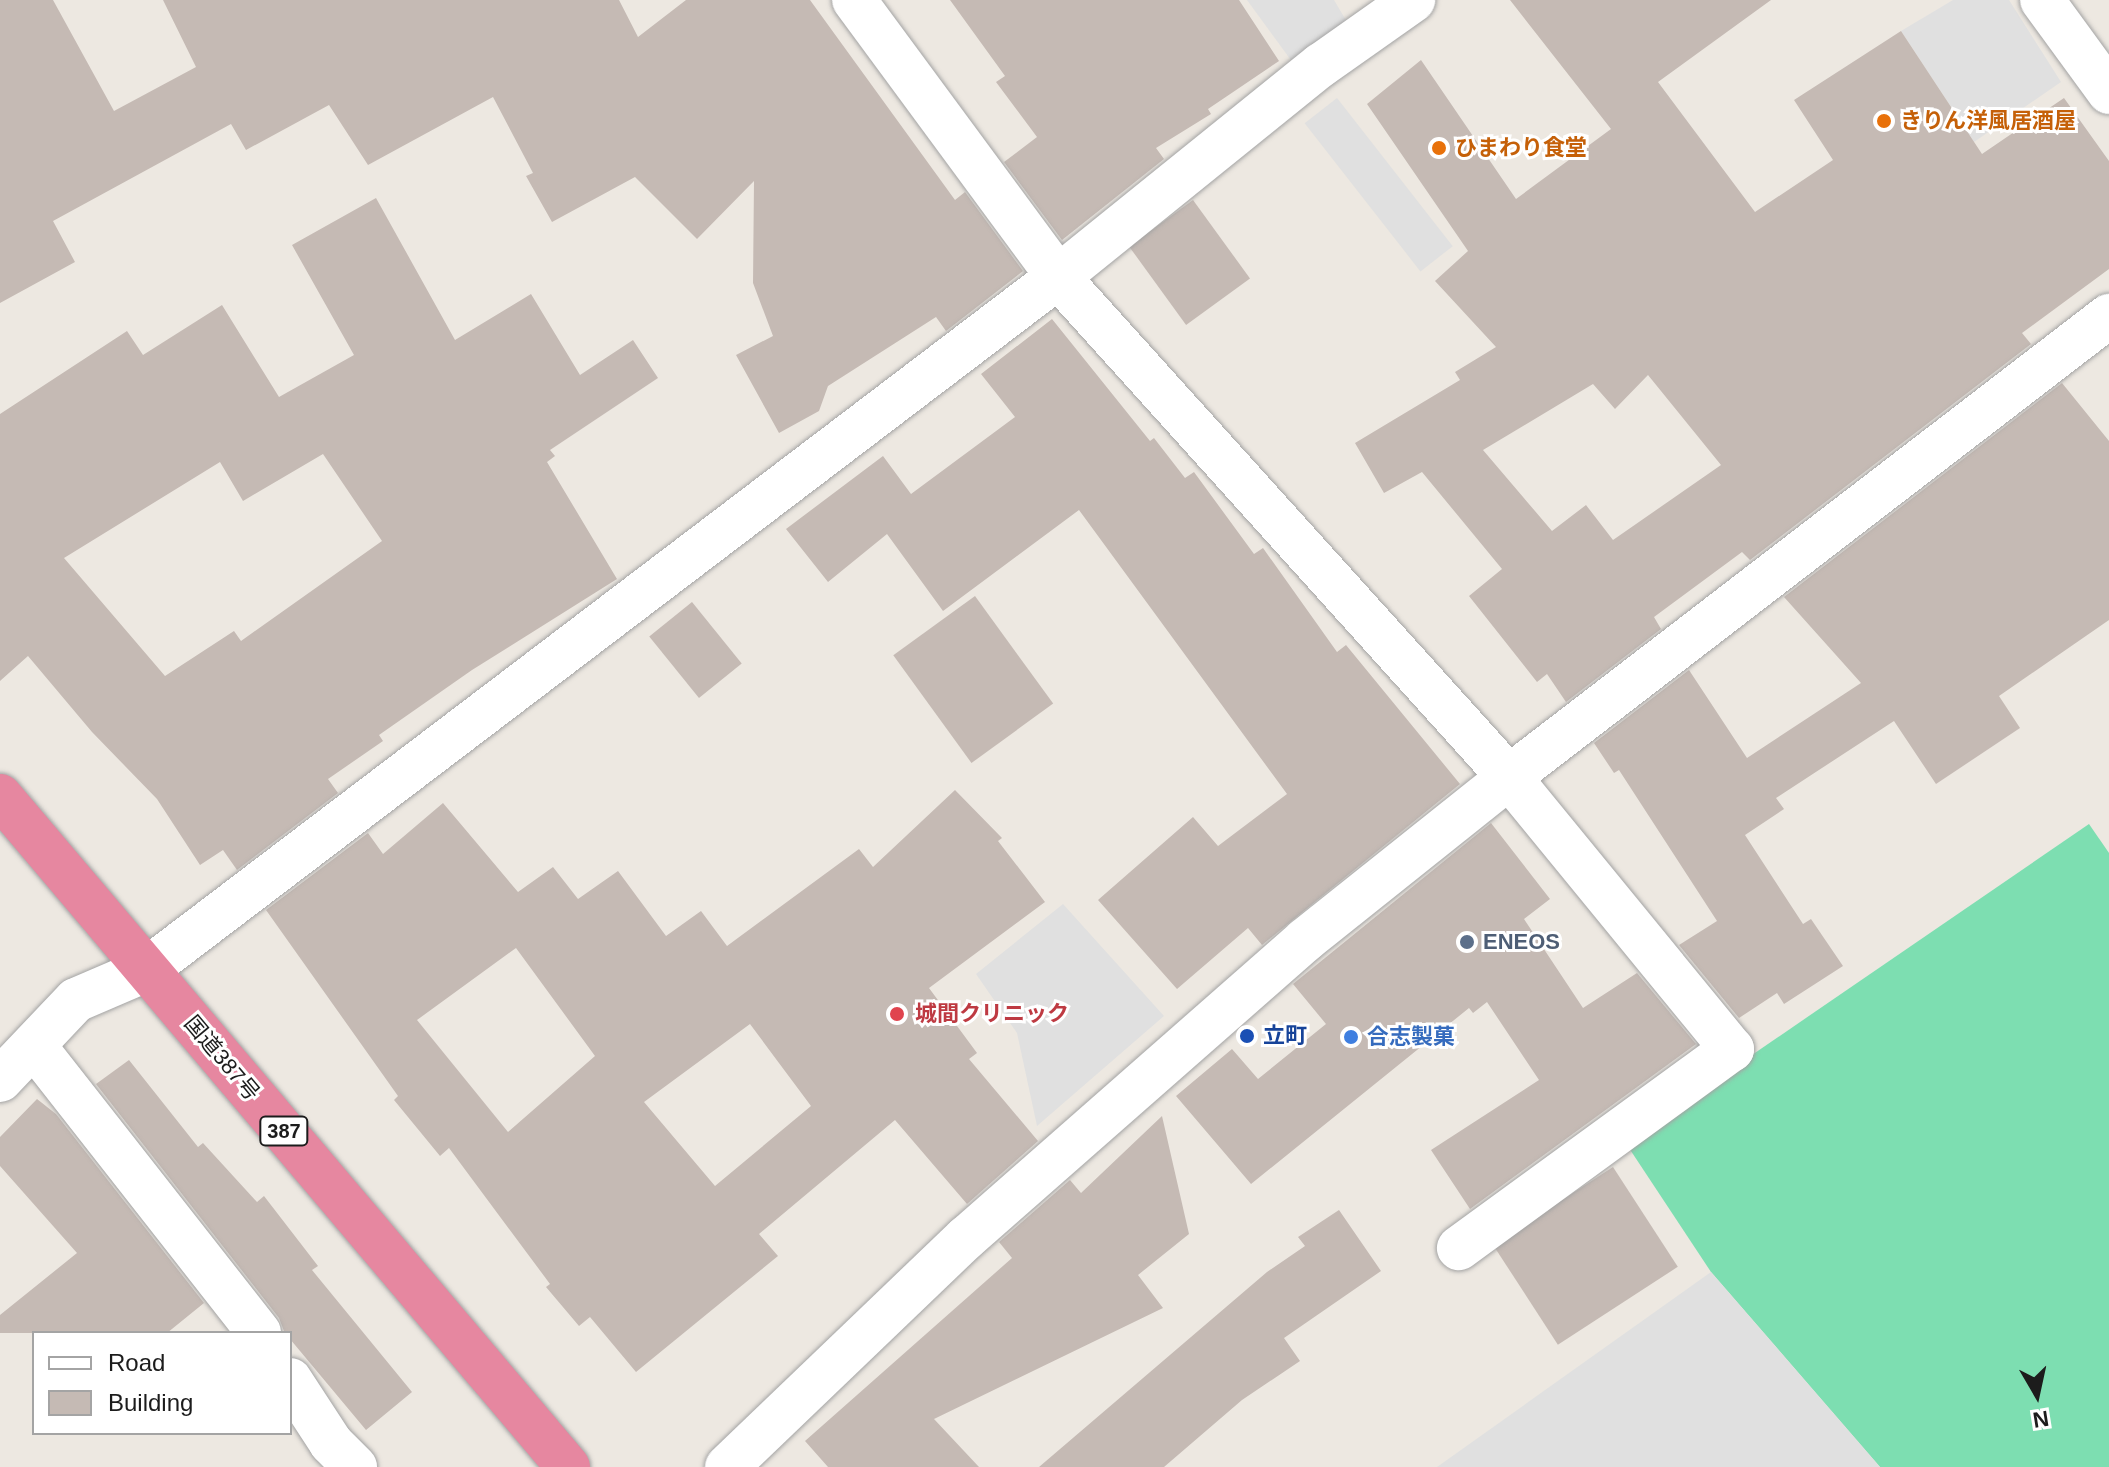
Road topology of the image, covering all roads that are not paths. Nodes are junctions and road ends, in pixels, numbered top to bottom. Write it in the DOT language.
graph roads {
  1 [pos="854,0"];
  2 [pos="1413,0"];
  3 [pos="2042,0"];
  4 [pos="2109,92"];
  5 [pos="1058,277"];
  6 [pos="2109,316"];
  7 [pos="1509,777"];
  8 [pos="0,796"];
  9 [pos="146,970"];
  10 [pos="35,1047"];
  11 [pos="0,1080"];
  12 [pos="1459,1248"];
  13 [pos="257,1331"];
  14 [pos="292,1383"];
  15 [pos="355,1467"];
  16 [pos="568,1467"];
  17 [pos="727,1467"];
  1 -- 5 [label="street"];
  2 -- 5 [label="street"];
  3 -- 4 [label="street"];
  5 -- 7 [label="street"];
  5 -- 9 [label="street"];
  6 -- 7 [label="street"];
  7 -- 12 [label="street"];
  7 -- 17 [label="street"];
  8 -- 9 [label="highway, 国道387号 / 387"];
  9 -- 10 [label="street"];
  9 -- 16 [label="highway, 国道387号 / 387"];
  10 -- 11 [label="street"];
  10 -- 13 [label="street"];
  14 -- 15 [label="street"];
}
